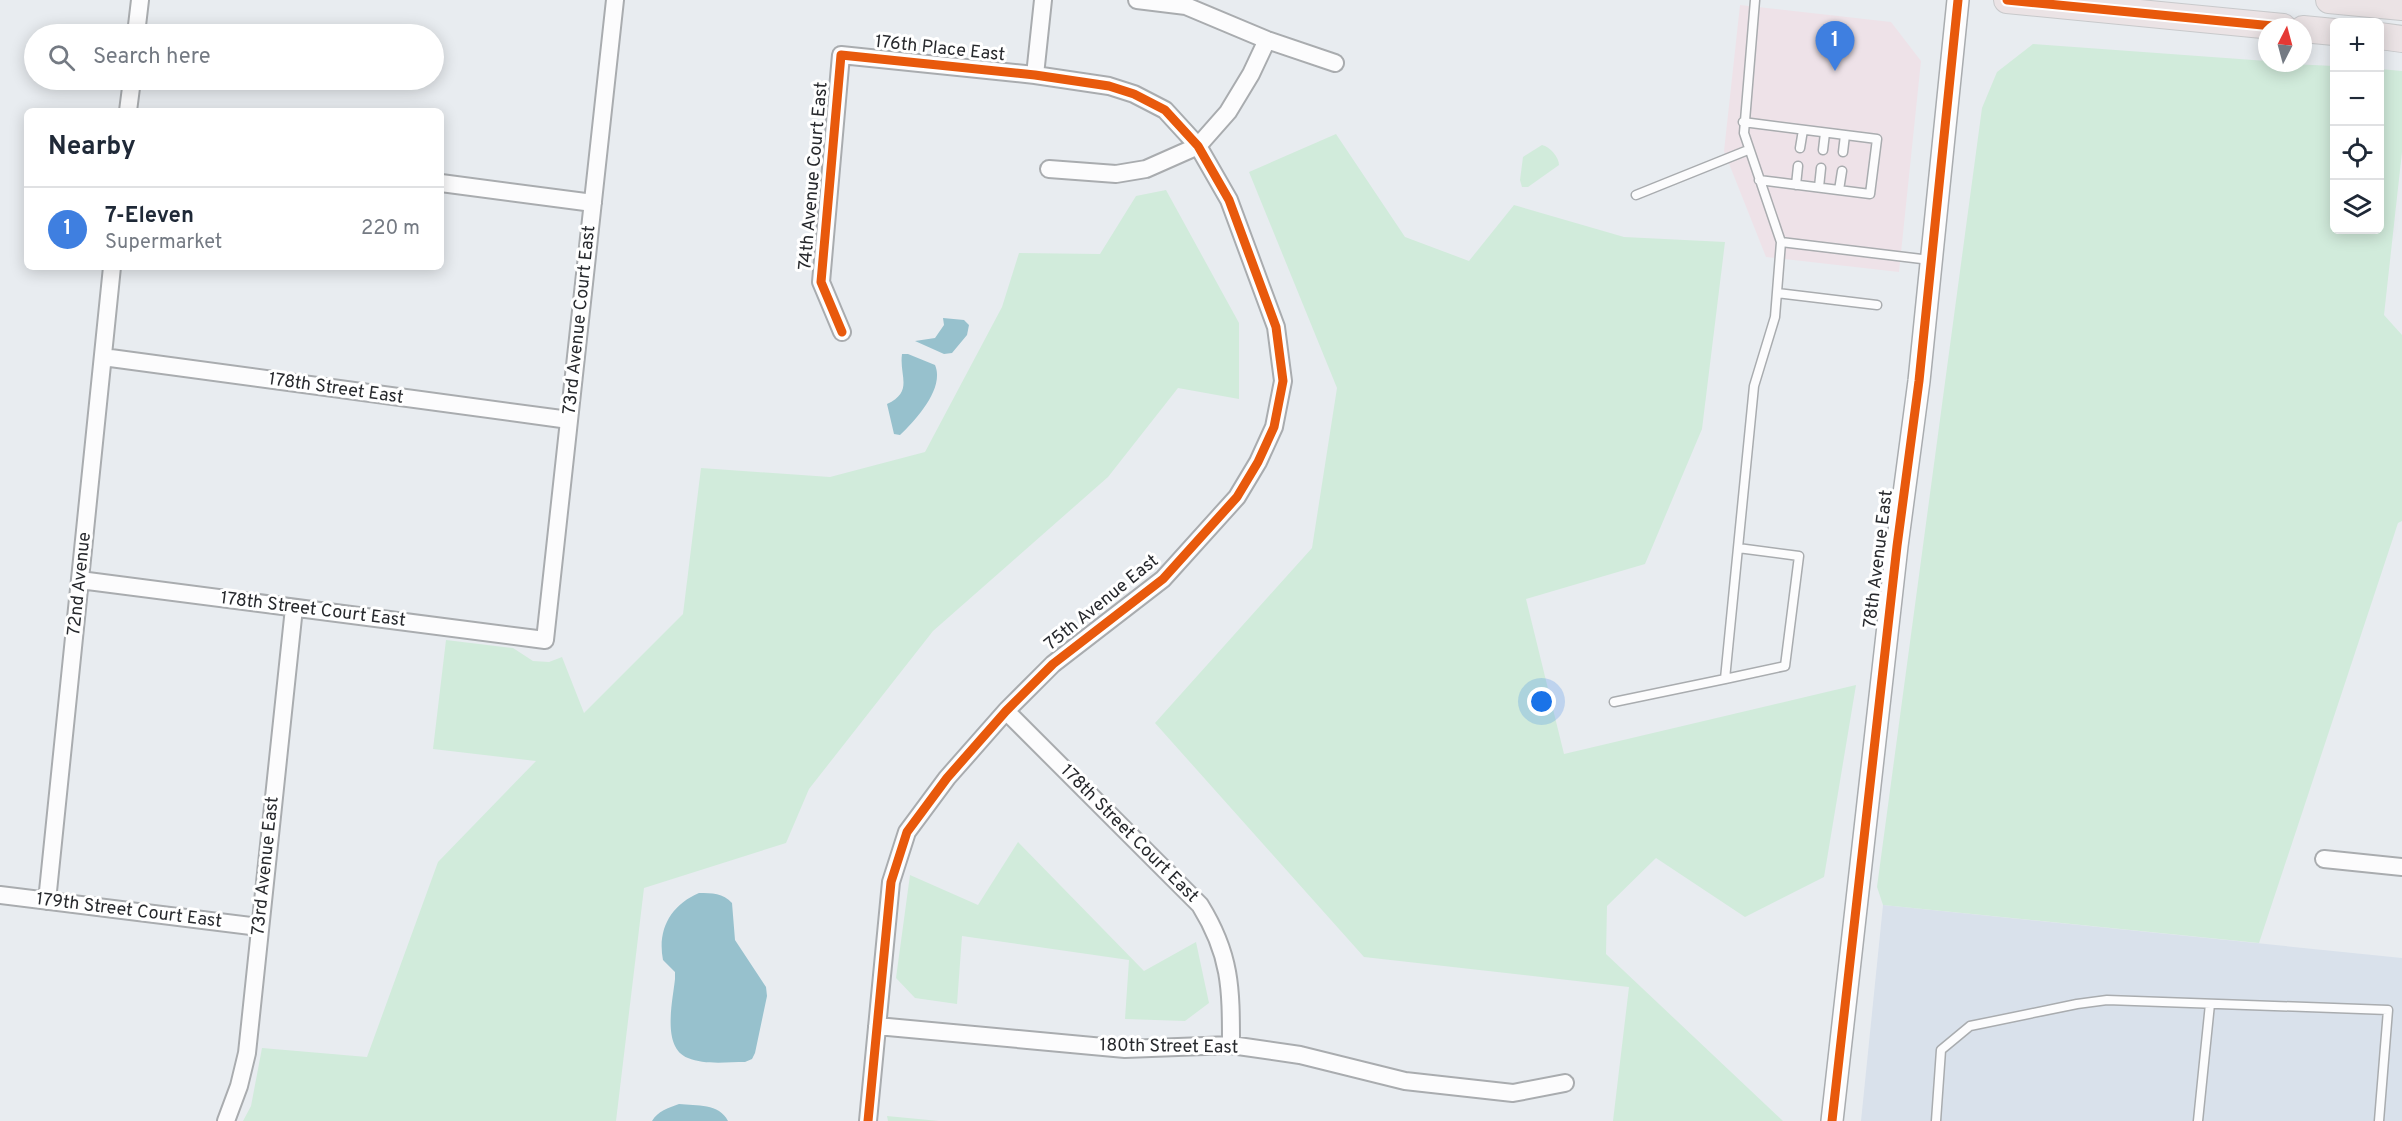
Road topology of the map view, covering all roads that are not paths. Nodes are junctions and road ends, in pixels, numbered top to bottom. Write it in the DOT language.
graph roads {
  1 [pos="140,0"];
  2 [pos="615,0"];
  3 [pos="1043,0"];
  4 [pos="1137,0"];
  5 [pos="1755,0"];
  6 [pos="1958,0"];
  7 [pos="2007,0"];
  8 [pos="2329,0"];
  9 [pos="2369,2"];
  10 [pos="2402,7"];
  11 [pos="137,24"];
  12 [pos="2258,25"];
  13 [pos="2312,30"];
  14 [pos="2330,32"];
  15 [pos="2384,37"];
  16 [pos="2402,39"];
  17 [pos="1267,40"];
  18 [pos="841,56"];
  19 [pos="1335,63"];
  20 [pos="1035,75"];
  21 [pos="131,90"];
  22 [pos="128,108"];
  23 [pos="1743,122"];
  24 [pos="1803,130"];
  25 [pos="1825,133"];
  26 [pos="1845,135"];
  27 [pos="1198,146"];
  28 [pos="1800,148"];
  29 [pos="1748,150"];
  30 [pos="1823,150"];
  31 [pos="1844,152"];
  32 [pos="1798,166"];
  33 [pos="1821,168"];
  34 [pos="1049,169"];
  35 [pos="1842,171"];
  36 [pos="1759,180"];
  37 [pos="444,183"];
  38 [pos="1796,185"];
  39 [pos="1819,187"];
  40 [pos="1839,190"];
  41 [pos="1636,195"];
  42 [pos="593,203"];
  43 [pos="1781,242"];
  44 [pos="1931,260"];
  45 [pos="112,270"];
  46 [pos="1777,293"];
  47 [pos="1877,305"];
  48 [pos="842,332"];
  49 [pos="103,357"];
  50 [pos="569,420"];
  51 [pos="1738,548"];
  52 [pos="80,580"];
  53 [pos="294,608"];
  54 [pos="545,640"];
  55 [pos="1725,679"];
  56 [pos="1614,702"];
  57 [pos="1006,711"];
  58 [pos="2324,859"];
  59 [pos="2402,867"];
  60 [pos="0,895"];
  61 [pos="47,901"];
  62 [pos="259,927"];
  63 [pos="2210,1004"];
  64 [pos="877,1026"];
  65 [pos="1231,1045"];
  66 [pos="1566,1083"];
  67 [pos="226,1121"];
  68 [pos="868,1121"];
  69 [pos="1832,1121"];
  70 [pos="1935,1121"];
  71 [pos="2198,1121"];
  72 [pos="2379,1121"];
  1 -- 11 [label="street"];
  2 -- 42 [label="street, 73rd Avenue Court East"];
  3 -- 20 [label="street"];
  4 -- 17 [label="street"];
  5 -- 23 [label="lane"];
  6 -- 44 [label="street, 78th Avenue East"];
  7 -- 12 [label="main road"];
  8 -- 9 [label="main road"];
  9 -- 10 [label="main road"];
  13 -- 14 [label="main road"];
  15 -- 16 [label="main road"];
  17 -- 19 [label="street"];
  17 -- 27 [label="street"];
  18 -- 20 [label="street, 176th Place East"];
  18 -- 48 [label="street, 74th Avenue Court East"];
  20 -- 27 [label="street, 75th Avenue East"];
  21 -- 22 [label="street"];
  23 -- 24 [label="lane"];
  23 -- 29 [label="lane"];
  24 -- 25 [label="lane"];
  24 -- 28 [label="lane"];
  25 -- 26 [label="lane"];
  25 -- 30 [label="lane"];
  26 -- 31 [label="lane"];
  26 -- 40 [label="lane"];
  27 -- 34 [label="street"];
  27 -- 57 [label="street, 75th Avenue East"];
  29 -- 36 [label="lane"];
  29 -- 41 [label="lane"];
  32 -- 38 [label="lane"];
  33 -- 39 [label="lane"];
  35 -- 40 [label="lane"];
  36 -- 38 [label="lane"];
  36 -- 43 [label="lane"];
  37 -- 42 [label="street"];
  38 -- 39 [label="lane"];
  39 -- 40 [label="lane"];
  42 -- 50 [label="street, 73rd Avenue Court East"];
  43 -- 44 [label="lane"];
  43 -- 46 [label="lane"];
  44 -- 69 [label="street, 78th Avenue East"];
  45 -- 49 [label="street, 72nd Avenue"];
  46 -- 47 [label="lane"];
  46 -- 51 [label="lane"];
  49 -- 50 [label="street, 178th Street East"];
  49 -- 52 [label="street, 72nd Avenue"];
  50 -- 54 [label="street, 73rd Avenue Court East"];
  51 -- 55 [label="lane"];
  51 -- 55 [label="lane"];
  52 -- 53 [label="street, 178th Street Court East"];
  52 -- 61 [label="street, 72nd Avenue"];
  53 -- 54 [label="street, 178th Street Court East"];
  53 -- 62 [label="street, 73rd Avenue East"];
  55 -- 56 [label="lane"];
  57 -- 64 [label="street, 75th Avenue East"];
  57 -- 65 [label="street, 178th Street Court East"];
  58 -- 59 [label="street"];
  60 -- 61 [label="street, 179th Street Court East"];
  61 -- 62 [label="street, 179th Street Court East"];
  62 -- 67 [label="street, 73rd Avenue East"];
  63 -- 70 [label="lane"];
  63 -- 71 [label="lane"];
  63 -- 72 [label="lane"];
  64 -- 65 [label="street, 180th Street East"];
  64 -- 68 [label="street, 75th Avenue East"];
  65 -- 66 [label="street, 180th Street East"];
}
